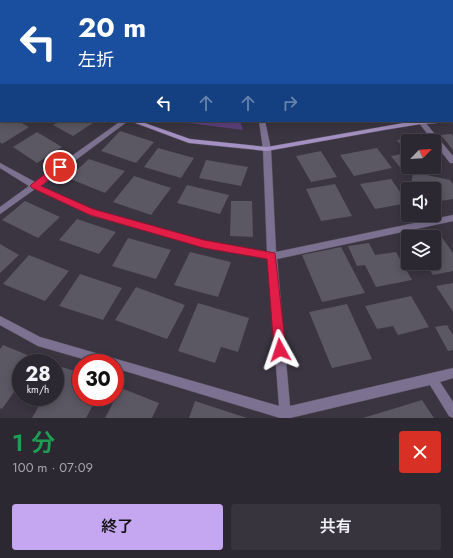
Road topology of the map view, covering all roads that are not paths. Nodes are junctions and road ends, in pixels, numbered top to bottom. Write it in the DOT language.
graph roads {
  1 [pos="124,122"];
  2 [pos="135,122"];
  3 [pos="262,122"];
  4 [pos="421,122"];
  5 [pos="267,149"];
  6 [pos="453,161"];
  7 [pos="0,165"];
  8 [pos="35,186"];
  9 [pos="0,211"];
  10 [pos="453,218"];
  11 [pos="272,256"];
  12 [pos="0,320"];
  13 [pos="84,354"];
  14 [pos="124,366"];
  15 [pos="453,373"];
  16 [pos="432,379"];
  17 [pos="453,412"];
  18 [pos="285,416"];
  1 -- 8 [label="street"];
  2 -- 5 [label="street"];
  3 -- 5 [label="street"];
  4 -- 5 [label="street"];
  4 -- 6 [label="street"];
  5 -- 11 [label="street"];
  7 -- 8 [label="street"];
  8 -- 9 [label="street"];
  8 -- 11 [label="street"];
  10 -- 11 [label="street"];
  11 -- 18 [label="street"];
  12 -- 13 [label="street"];
  14 -- 18 [label="street"];
  15 -- 16 [label="street"];
  16 -- 17 [label="street"];
  16 -- 18 [label="street"];
}
